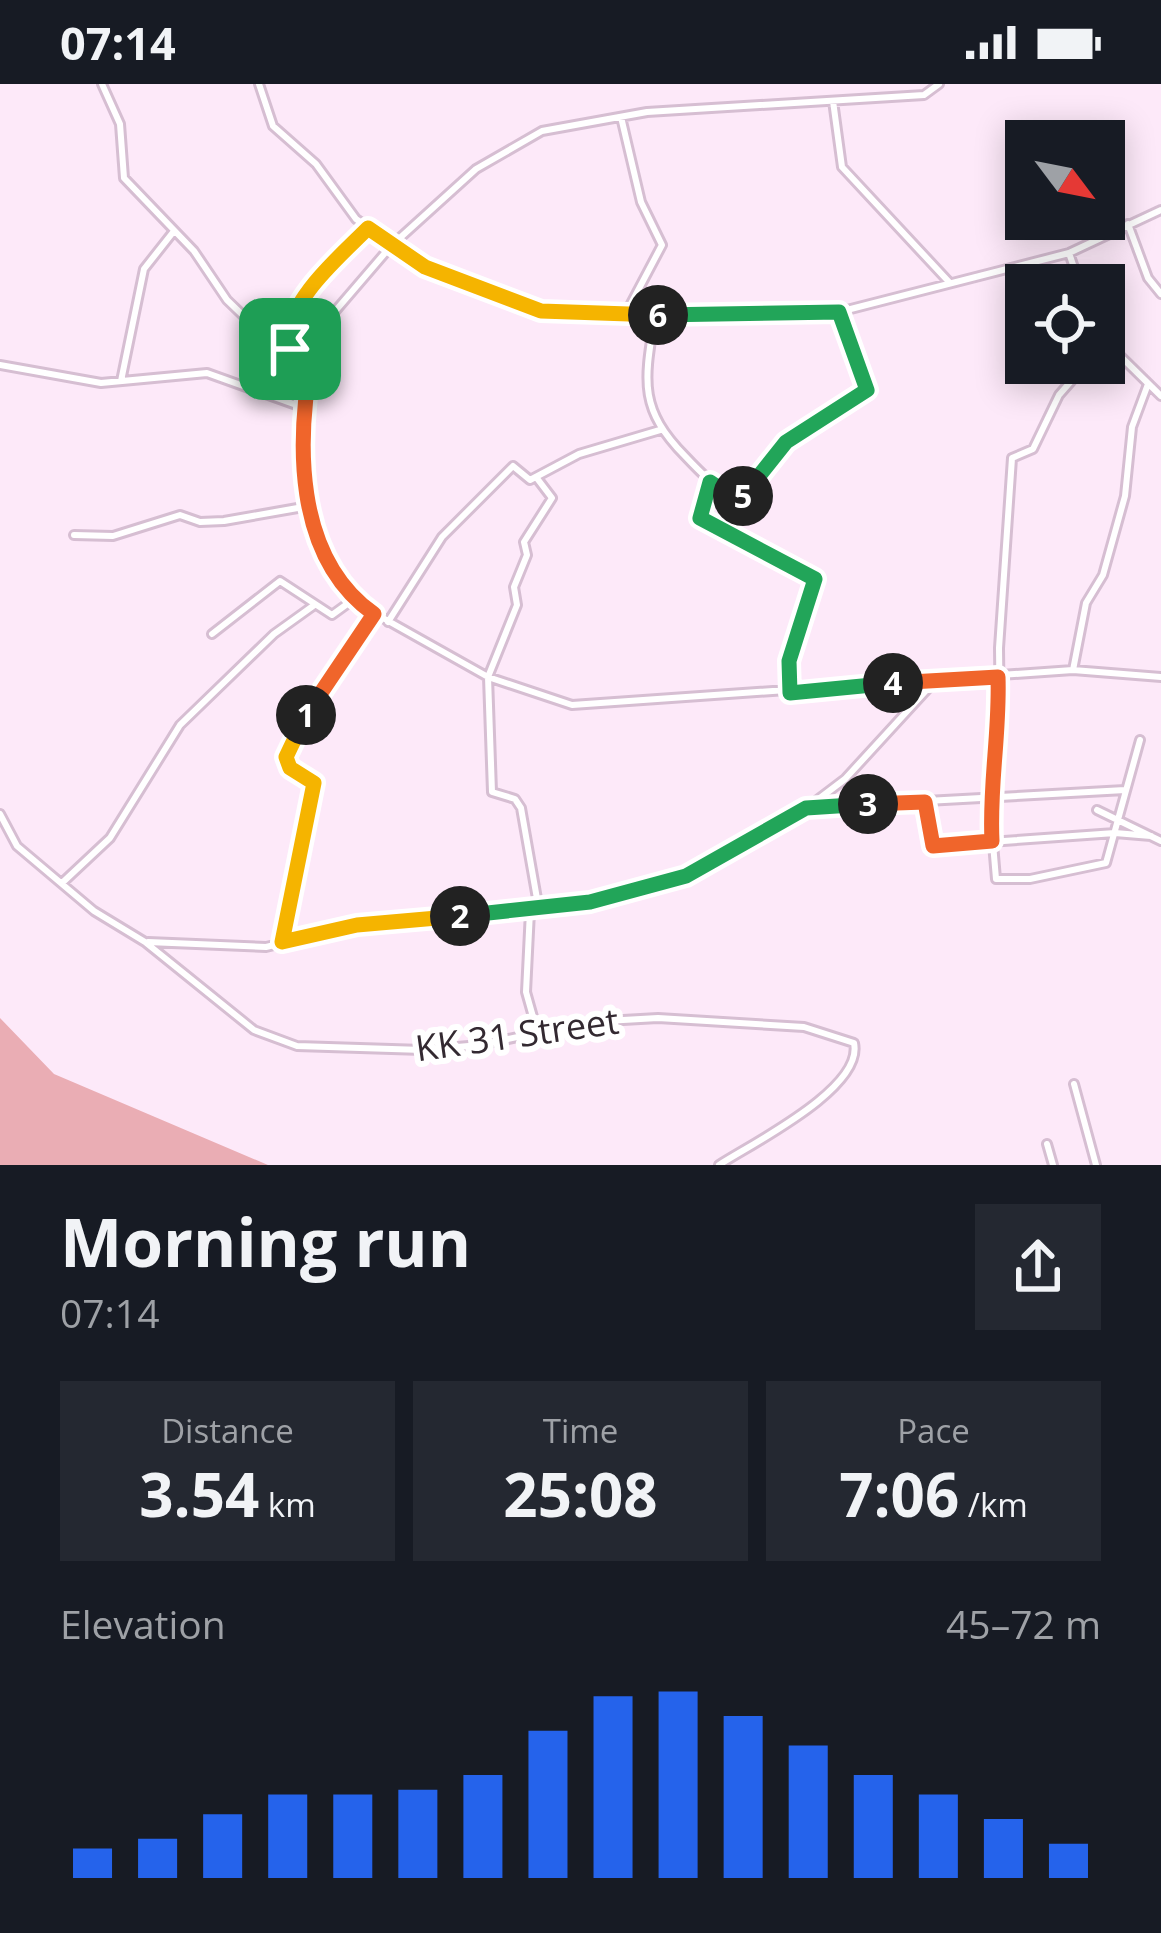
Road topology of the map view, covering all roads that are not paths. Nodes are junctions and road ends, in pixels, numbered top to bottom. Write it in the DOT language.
graph roads {
  1 [pos="102,84"];
  2 [pos="259,84"];
  3 [pos="939,84"];
  4 [pos="833,101"];
  5 [pos="621,117"];
  6 [pos="1161,210"];
  7 [pos="1128,224"];
  8 [pos="368,228"];
  9 [pos="174,231"];
  10 [pos="391,246"];
  11 [pos="1069,253"];
  12 [pos="1073,264"];
  13 [pos="950,284"];
  14 [pos="1161,293"];
  15 [pos="839,312"];
  16 [pos="625,315"];
  17 [pos="655,315"];
  18 [pos="284,346"];
  19 [pos="313,352"];
  20 [pos="1125,363"];
  21 [pos="0,365"];
  22 [pos="121,381"];
  23 [pos="1069,384"];
  24 [pos="1148,384"];
  25 [pos="275,397"];
  26 [pos="1161,397"];
  27 [pos="302,407"];
  28 [pos="660,430"];
  29 [pos="536,477"];
  30 [pos="710,482"];
  31 [pos="309,506"];
  32 [pos="74,535"];
  33 [pos="354,599"];
  34 [pos="313,606"];
  35 [pos="374,614"];
  36 [pos="388,622"];
  37 [pos="212,634"];
  38 [pos="1073,670"];
  39 [pos="488,677"];
  40 [pos="998,677"];
  41 [pos="1161,677"];
  42 [pos="933,682"];
  43 [pos="790,693"];
  44 [pos="1139,740"];
  45 [pos="1125,790"];
  46 [pos="989,796"];
  47 [pos="925,802"];
  48 [pos="806,808"];
  49 [pos="1097,810"];
  50 [pos="0,814"];
  51 [pos="1120,819"];
  52 [pos="1115,833"];
  53 [pos="1151,836"];
  54 [pos="992,841"];
  55 [pos="1161,841"];
  56 [pos="62,884"];
  57 [pos="535,910"];
  58 [pos="145,942"];
  59 [pos="282,942"];
  60 [pos="538,1033"];
  61 [pos="1074,1084"];
  62 [pos="1047,1144"];
  63 [pos="725,1163"];
  64 [pos="1053,1165"];
  65 [pos="1096,1165"];
  1 -- 9 [label="street"];
  2 -- 8 [label="street"];
  3 -- 4 [label="street"];
  4 -- 5 [label="street"];
  4 -- 13 [label="street"];
  5 -- 10 [label="street"];
  5 -- 16 [label="street"];
  6 -- 7 [label="street"];
  7 -- 11 [label="street"];
  7 -- 14 [label="street"];
  8 -- 10 [label="street"];
  8 -- 18 [label="street"];
  9 -- 18 [label="street"];
  9 -- 22 [label="street"];
  10 -- 16 [label="street"];
  10 -- 19 [label="street"];
  11 -- 12 [label="street"];
  11 -- 13 [label="street"];
  13 -- 15 [label="street"];
  15 -- 17 [label="street"];
  15 -- 30 [label="street"];
  16 -- 17 [label="street"];
  17 -- 28 [label="street"];
  18 -- 19 [label="street"];
  18 -- 25 [label="street"];
  19 -- 27 [label="street"];
  20 -- 24 [label="street"];
  21 -- 22 [label="street"];
  22 -- 25 [label="street"];
  23 -- 40 [label="street"];
  24 -- 26 [label="street"];
  24 -- 38 [label="street"];
  25 -- 27 [label="street"];
  27 -- 31 [label="street"];
  28 -- 29 [label="street"];
  28 -- 30 [label="street"];
  29 -- 36 [label="street"];
  29 -- 39 [label="street"];
  30 -- 43 [label="street"];
  31 -- 32 [label="street"];
  31 -- 33 [label="street"];
  33 -- 34 [label="street"];
  33 -- 35 [label="street"];
  34 -- 37 [label="street"];
  34 -- 56 [label="street"];
  35 -- 36 [label="street"];
  35 -- 59 [label="street"];
  36 -- 39 [label="street"];
  38 -- 40 [label="street"];
  38 -- 41 [label="street"];
  39 -- 43 [label="street"];
  39 -- 57 [label="street"];
  40 -- 42 [label="street"];
  40 -- 46 [label="street"];
  42 -- 43 [label="street"];
  42 -- 48 [label="street"];
  44 -- 45 [label="street"];
  45 -- 46 [label="street"];
  45 -- 51 [label="street"];
  46 -- 47 [label="street"];
  46 -- 54 [label="street"];
  47 -- 48 [label="street"];
  47 -- 54 [label="street"];
  48 -- 57 [label="street"];
  49 -- 51 [label="street"];
  50 -- 56 [label="street, KK 31 Street"];
  51 -- 52 [label="street"];
  51 -- 53 [label="street"];
  52 -- 53 [label="street"];
  52 -- 54 [label="street"];
  52 -- 54 [label="street"];
  53 -- 55 [label="street"];
  56 -- 58 [label="street, KK 31 Street"];
  57 -- 59 [label="street"];
  57 -- 60 [label="street"];
  58 -- 59 [label="street"];
  58 -- 60 [label="street, KK 31 Street"];
  60 -- 63 [label="street, KK 31 Street"];
  61 -- 65 [label="street"];
  62 -- 64 [label="street"];
}
